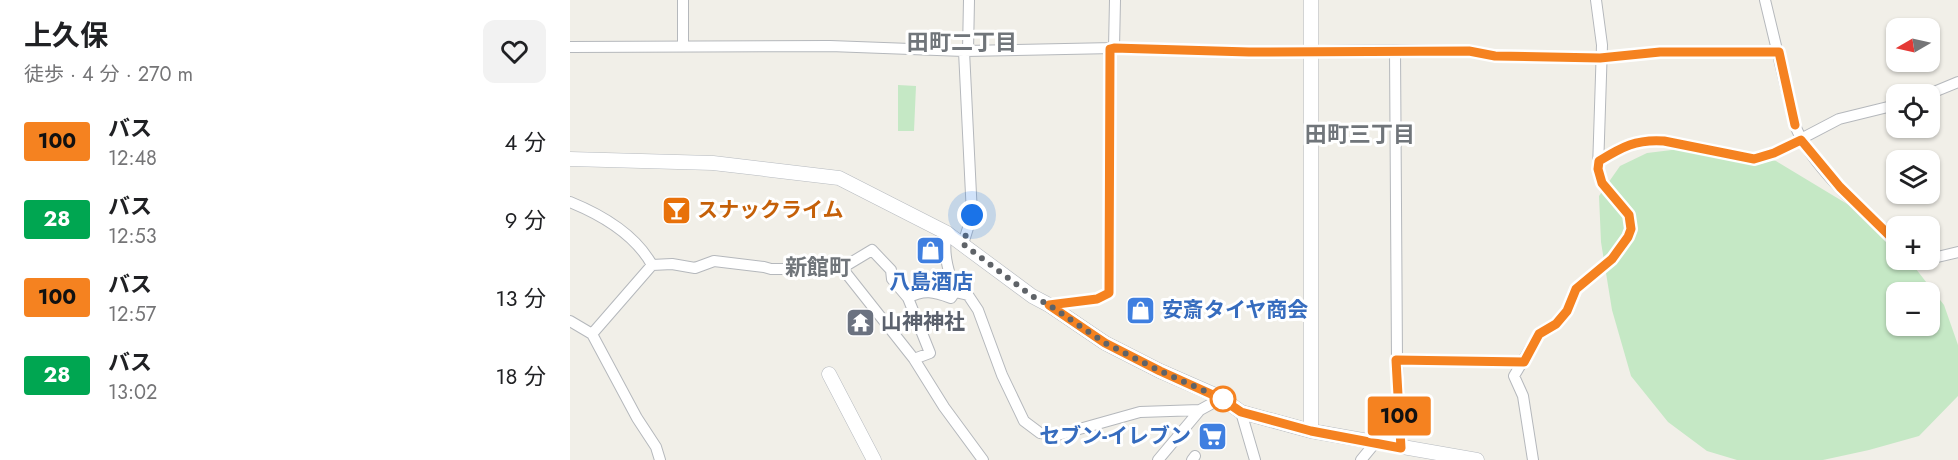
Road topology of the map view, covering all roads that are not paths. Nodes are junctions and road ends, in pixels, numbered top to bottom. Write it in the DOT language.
graph roads {
  1 [pos="683,0"];
  2 [pos="969,0"];
  3 [pos="1114,0"];
  4 [pos="1311,0"];
  5 [pos="1596,0"];
  6 [pos="1766,0"];
  7 [pos="570,47"];
  8 [pos="682,47"];
  9 [pos="1112,48"];
  10 [pos="1312,50"];
  11 [pos="1395,50"];
  12 [pos="966,51"];
  13 [pos="1779,52"];
  14 [pos="1600,58"];
  15 [pos="1958,82"];
  16 [pos="1940,89"];
  17 [pos="1886,107"];
  18 [pos="1801,140"];
  19 [pos="570,159"];
  20 [pos="1599,161"];
  21 [pos="570,202"];
  22 [pos="1886,232"];
  23 [pos="947,233"];
  24 [pos="963,244"];
  25 [pos="1958,252"];
  26 [pos="1940,256"];
  27 [pos="800,264"];
  28 [pos="652,265"];
  29 [pos="955,292"];
  30 [pos="908,298"];
  31 [pos="1049,305"];
  32 [pos="570,321"];
  33 [pos="592,334"];
  34 [pos="914,359"];
  35 [pos="1396,360"];
  36 [pos="1524,362"];
  37 [pos="829,374"];
  38 [pos="1222,399"];
  39 [pos="1200,410"];
  40 [pos="1241,412"];
  41 [pos="1311,431"];
  42 [pos="1375,443"];
  43 [pos="1401,448"];
  44 [pos="660,460"];
  45 [pos="874,460"];
  46 [pos="983,460"];
  47 [pos="1158,460"];
  48 [pos="1255,460"];
  49 [pos="1361,460"];
  50 [pos="1477,460"];
  51 [pos="1533,460"];
  1 -- 8 [label="street"];
  2 -- 12 [label="street"];
  3 -- 9 [label="street"];
  4 -- 10 [label="street"];
  5 -- 14 [label="street"];
  6 -- 13 [label="street"];
  7 -- 8 [label="street"];
  8 -- 12 [label="street"];
  9 -- 10 [label="street"];
  9 -- 12 [label="street"];
  9 -- 31 [label="street"];
  10 -- 11 [label="street"];
  10 -- 41 [label="street"];
  11 -- 14 [label="street"];
  11 -- 35 [label="street"];
  12 -- 24 [label="street"];
  13 -- 14 [label="street"];
  13 -- 18 [label="street"];
  14 -- 20 [label="street"];
  15 -- 16 [label="street"];
  17 -- 18 [label="street"];
  18 -- 20 [label="street"];
  18 -- 22 [label="street"];
  19 -- 23 [label="street"];
  20 -- 36 [label="street"];
  21 -- 28 [label="street"];
  23 -- 24 [label="street"];
  23 -- 29 [label="street"];
  24 -- 31 [label="street"];
  25 -- 26 [label="street"];
  27 -- 28 [label="street"];
  28 -- 33 [label="street"];
  29 -- 30 [label="street"];
  29 -- 39 [label="street"];
  30 -- 34 [label="street"];
  30 -- 34 [label="street"];
  31 -- 38 [label="street"];
  32 -- 33 [label="street"];
  33 -- 44 [label="street"];
  34 -- 46 [label="street"];
  35 -- 36 [label="street"];
  35 -- 43 [label="street"];
  36 -- 51 [label="street"];
  37 -- 45 [label="street"];
  38 -- 39 [label="street"];
  38 -- 40 [label="street"];
  39 -- 47 [label="street"];
  40 -- 41 [label="street"];
  40 -- 48 [label="street"];
  41 -- 42 [label="street"];
  42 -- 43 [label="street"];
  42 -- 49 [label="street"];
  43 -- 50 [label="street"];
}
